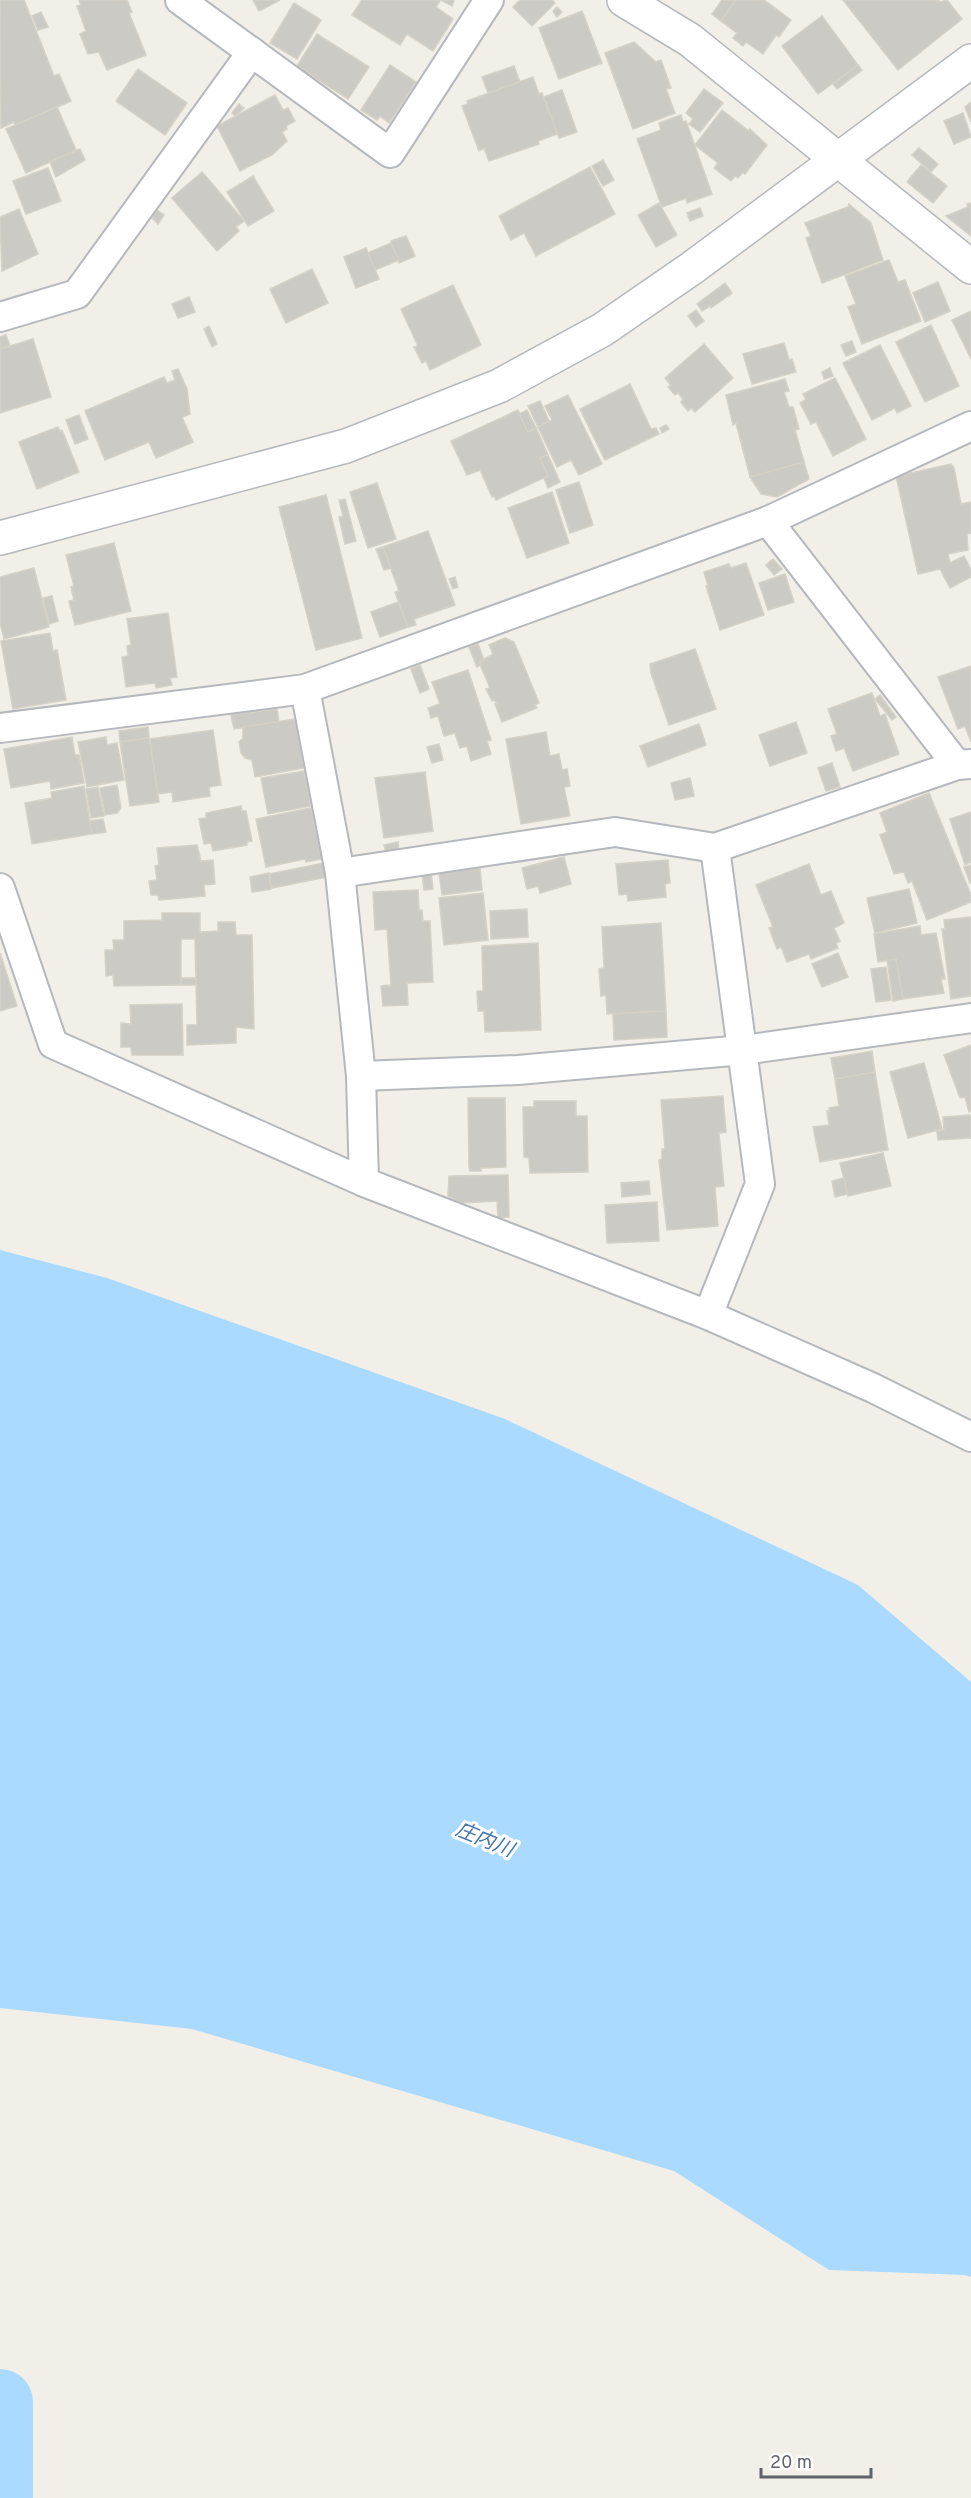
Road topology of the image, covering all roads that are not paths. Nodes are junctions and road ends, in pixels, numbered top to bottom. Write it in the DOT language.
graph roads {
  1 [pos="180,0"];
  2 [pos="489,0"];
  3 [pos="624,0"];
  4 [pos="252,52"];
  5 [pos="971,61"];
  6 [pos="837,160"];
  7 [pos="971,267"];
  8 [pos="0,317"];
  9 [pos="971,426"];
  10 [pos="768,521"];
  11 [pos="0,538"];
  12 [pos="304,689"];
  13 [pos="0,728"];
  14 [pos="964,764"];
  15 [pos="715,848"];
  16 [pos="340,873"];
  17 [pos="0,888"];
  18 [pos="971,1018"];
  19 [pos="743,1050"];
  20 [pos="361,1076"];
  21 [pos="364,1182"];
  22 [pos="708,1316"];
  23 [pos="971,1437"];
  1 -- 4 [label="street"];
  2 -- 4 [label="street"];
  3 -- 6 [label="street"];
  4 -- 8 [label="street"];
  5 -- 6 [label="street"];
  6 -- 7 [label="street"];
  6 -- 11 [label="street"];
  9 -- 10 [label="street"];
  10 -- 12 [label="street"];
  10 -- 14 [label="street"];
  12 -- 13 [label="street"];
  12 -- 16 [label="street"];
  14 -- 15 [label="street"];
  15 -- 16 [label="street"];
  15 -- 19 [label="street"];
  16 -- 20 [label="street"];
  17 -- 21 [label="street"];
  18 -- 19 [label="street"];
  19 -- 20 [label="street"];
  19 -- 22 [label="street"];
  20 -- 21 [label="street"];
  21 -- 22 [label="street"];
  22 -- 23 [label="street"];
}
